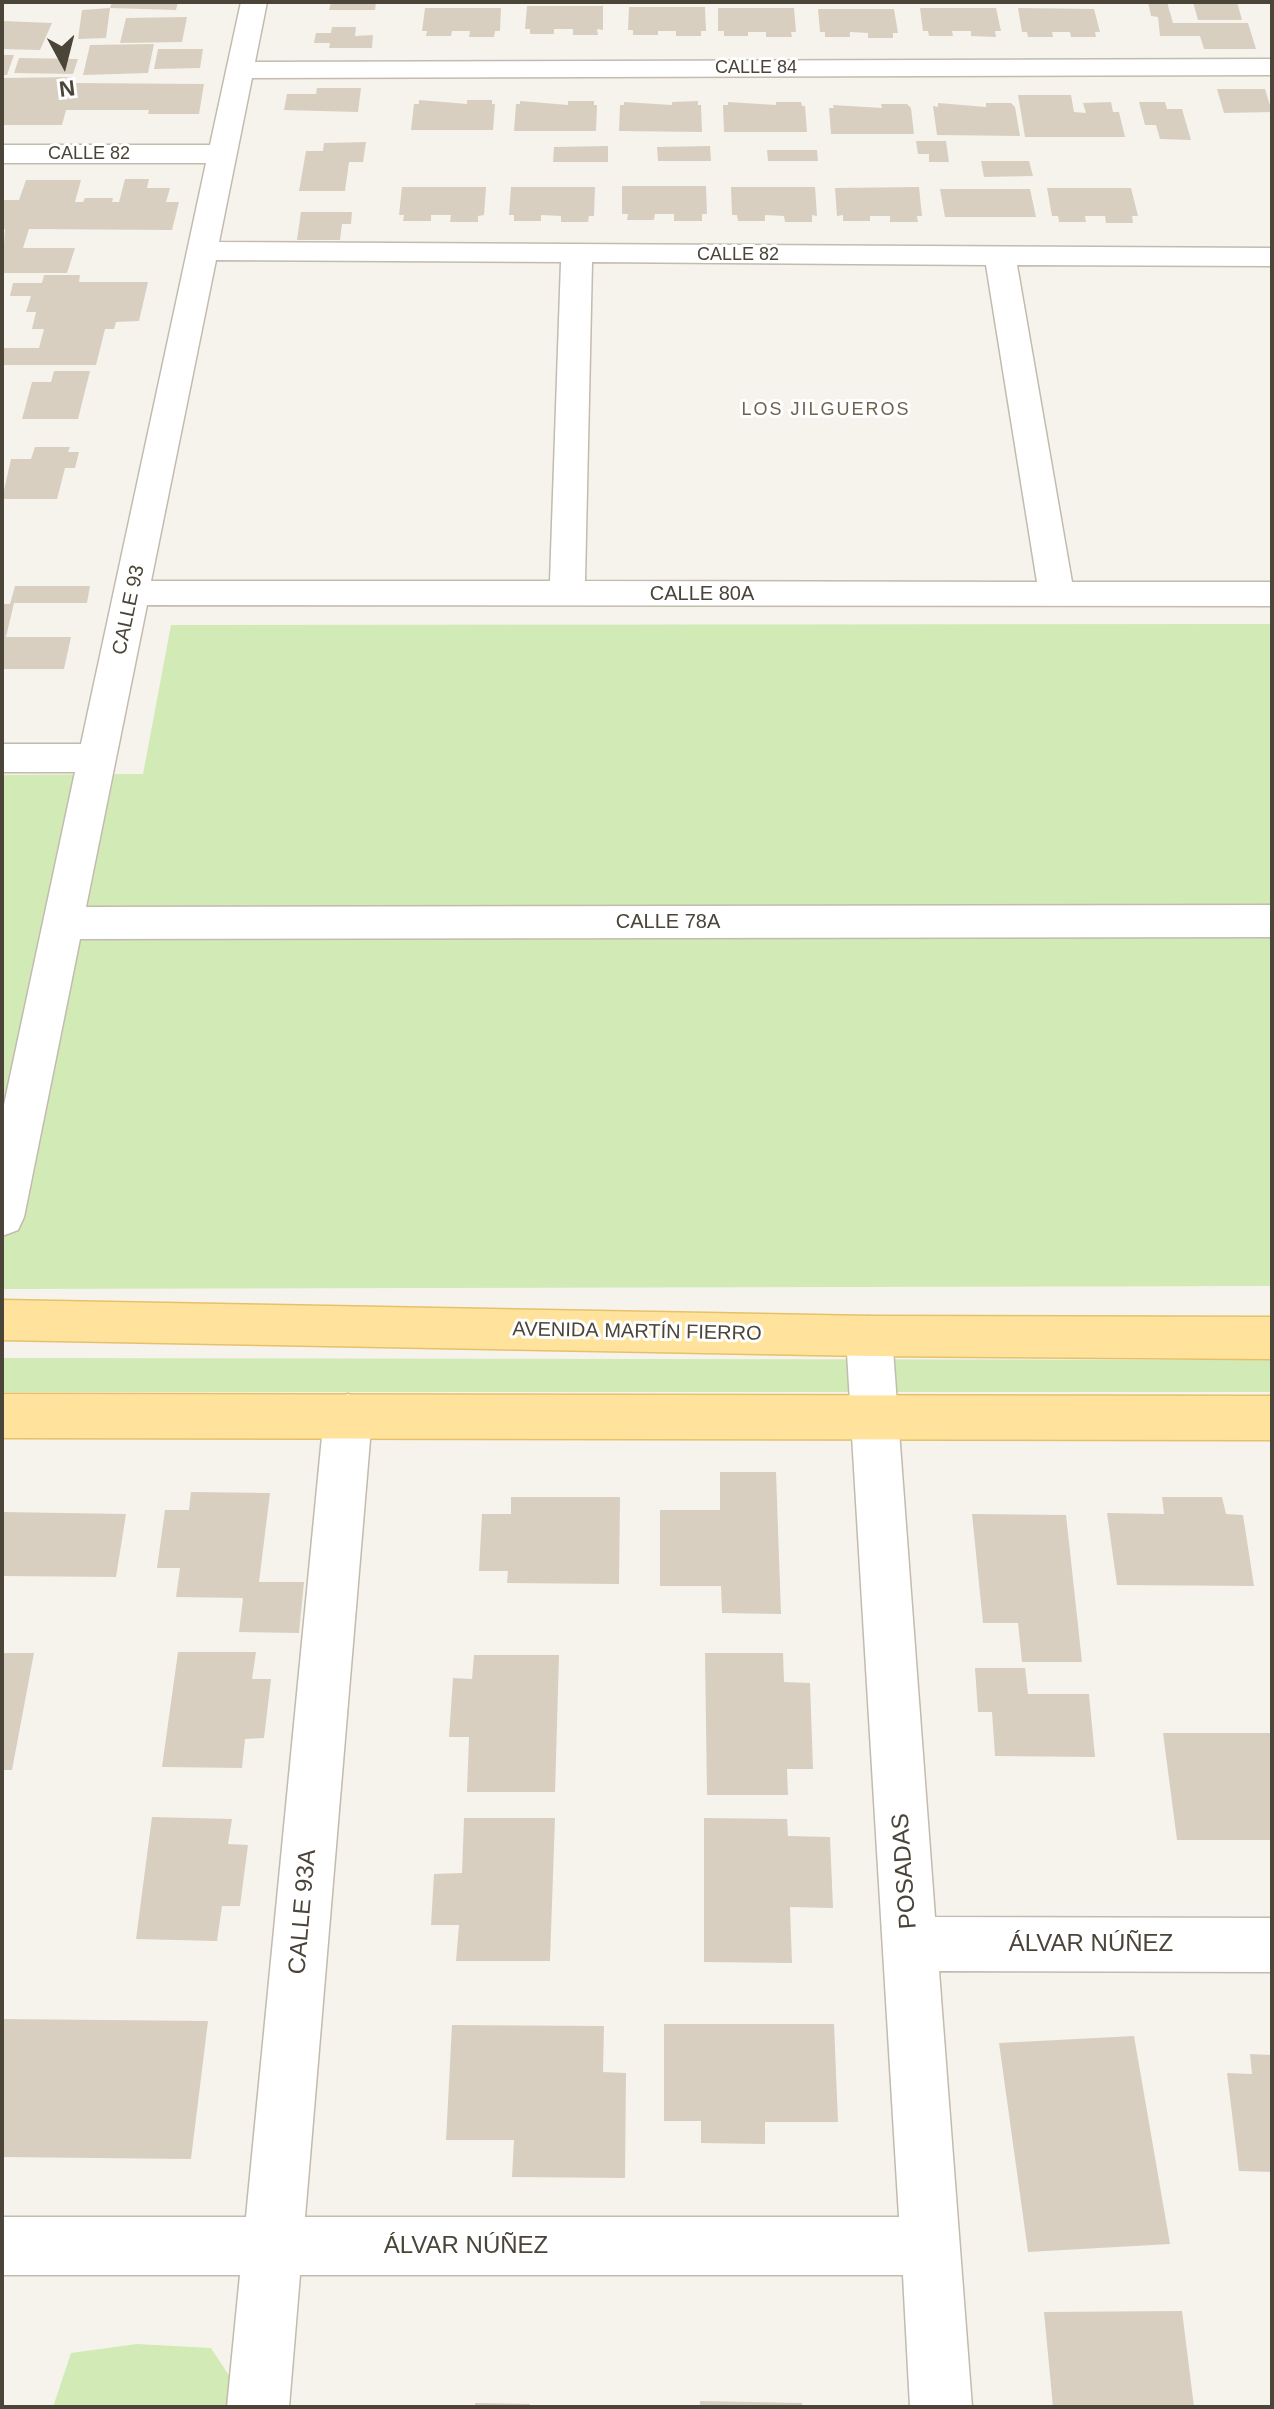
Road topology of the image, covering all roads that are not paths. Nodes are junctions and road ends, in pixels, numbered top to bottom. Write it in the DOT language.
graph roads {
  1 [pos="254,2"];
  2 [pos="1272,67"];
  3 [pos="240,70"];
  4 [pos="2,154"];
  5 [pos="223,154"];
  6 [pos="204,251"];
  7 [pos="577,254"];
  8 [pos="1000,256"];
  9 [pos="1272,257"];
  10 [pos="133,593"];
  11 [pos="567,594"];
  12 [pos="1057,594"];
  13 [pos="1272,594"];
  14 [pos="2,758"];
  15 [pos="97,758"];
  16 [pos="1272,921"];
  17 [pos="65,923"];
  18 [pos="2,1217"];
  19 [pos="2,1320"];
  20 [pos="869,1336"];
  21 [pos="1272,1338"];
  22 [pos="2,1416"];
  23 [pos="348,1416"];
  24 [pos="874,1418"];
  25 [pos="1272,1418"];
  26 [pos="910,1944"];
  27 [pos="1272,1945"];
  28 [pos="2,2246"];
  29 [pos="273,2246"];
  30 [pos="930,2246"];
  31 [pos="258,2407"];
  32 [pos="941,2407"];
  1 -- 3 [label="street, CALLE 93"];
  2 -- 3 [label="street, CALLE 84"];
  3 -- 5 [label="street, CALLE 93"];
  4 -- 5 [label="street, CALLE 82"];
  5 -- 6 [label="street, CALLE 93"];
  6 -- 7 [label="street, CALLE 82"];
  6 -- 10 [label="street, CALLE 93"];
  7 -- 8 [label="street, CALLE 82"];
  7 -- 11 [label="street"];
  8 -- 9 [label="street, CALLE 82"];
  8 -- 12 [label="street"];
  10 -- 11 [label="street, CALLE 80A"];
  10 -- 15 [label="street, CALLE 93"];
  11 -- 12 [label="street, CALLE 80A"];
  12 -- 13 [label="street, CALLE 80A"];
  14 -- 15 [label="street"];
  15 -- 17 [label="street, CALLE 93"];
  16 -- 17 [label="street, CALLE 78A"];
  17 -- 18 [label="street, CALLE 93"];
  19 -- 20 [label="main road, AVENIDA MARTÍN FIERRO"];
  20 -- 21 [label="main road, AVENIDA MARTÍN FIERRO"];
  20 -- 24 [label="street, POSADAS"];
  22 -- 23 [label="main road"];
  23 -- 24 [label="main road"];
  23 -- 29 [label="street, CALLE 93A"];
  24 -- 25 [label="main road"];
  24 -- 26 [label="street, POSADAS"];
  26 -- 27 [label="street, ÁLVAR NÚÑEZ"];
  26 -- 30 [label="street, POSADAS"];
  28 -- 29 [label="street, ÁLVAR NÚÑEZ"];
  29 -- 30 [label="street, ÁLVAR NÚÑEZ"];
  29 -- 31 [label="street, CALLE 93A"];
  30 -- 32 [label="street, POSADAS"];
}
